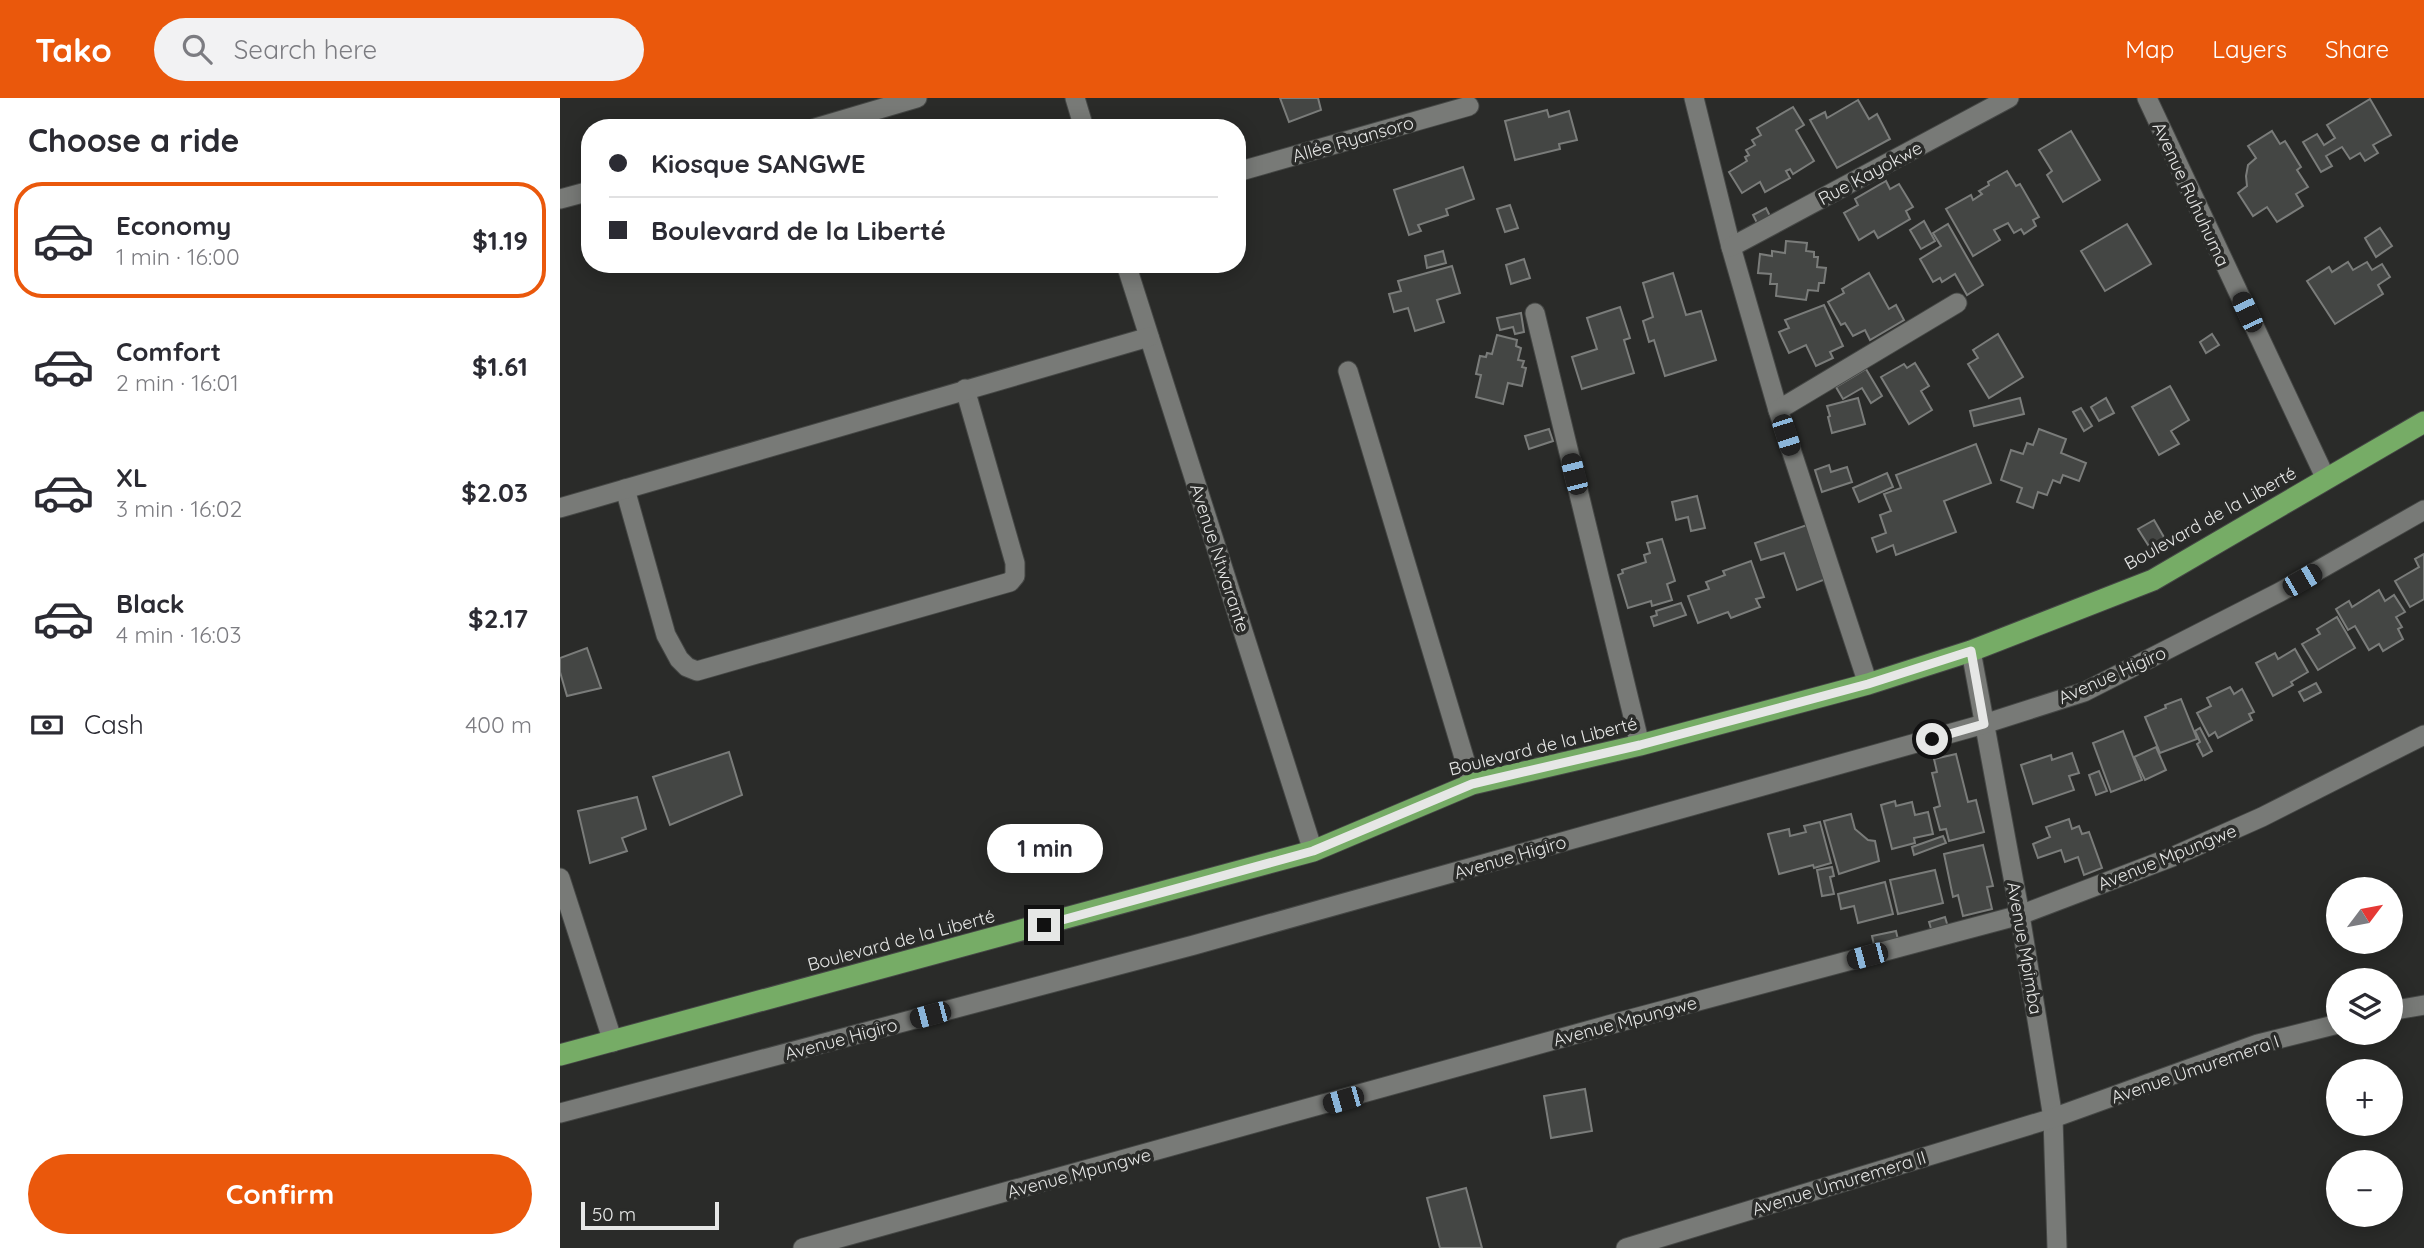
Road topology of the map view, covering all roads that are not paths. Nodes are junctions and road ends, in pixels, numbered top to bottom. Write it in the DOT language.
graph roads {
  1 [pos="917,98"];
  2 [pos="1075,98"];
  3 [pos="1694,98"];
  4 [pos="2009,98"];
  5 [pos="2147,98"];
  6 [pos="1469,106"];
  7 [pos="846,119"];
  8 [pos="1081,119"];
  9 [pos="1246,169"];
  10 [pos="581,193"];
  11 [pos="560,199"];
  12 [pos="1731,247"];
  13 [pos="1129,273"];
  14 [pos="1957,303"];
  15 [pos="1535,313"];
  16 [pos="1149,337"];
  17 [pos="1348,371"];
  18 [pos="965,389"];
  19 [pos="1778,410"];
  20 [pos="2424,422"];
  21 [pos="2326,479"];
  22 [pos="625,489"];
  23 [pos="560,508"];
  24 [pos="2424,510"];
  25 [pos="1971,651"];
  26 [pos="1868,684"];
  27 [pos="1984,724"];
  28 [pos="2424,735"];
  29 [pos="1640,745"];
  30 [pos="1472,784"];
  31 [pos="1313,851"];
  32 [pos="560,878"];
  33 [pos="2020,915"];
  34 [pos="2424,1005"];
  35 [pos="2403,1009"];
  36 [pos="2326,1027"];
  37 [pos="613,1042"];
  38 [pos="560,1055"];
  39 [pos="560,1113"];
  40 [pos="2053,1118"];
  41 [pos="803,1248"];
  42 [pos="1626,1248"];
  43 [pos="2057,1248"];
  1 -- 7 [label="street"];
  2 -- 8 [label="street"];
  3 -- 12 [label="street"];
  4 -- 12 [label="street, Rue Kayokwe"];
  5 -- 21 [label="street, Avenue Ruhuhuma"];
  6 -- 9 [label="street, Allée Ryansoro"];
  10 -- 11 [label="street"];
  12 -- 19 [label="street"];
  13 -- 16 [label="street, Avenue Ntwarante"];
  14 -- 19 [label="street"];
  15 -- 29 [label="street"];
  16 -- 18 [label="street"];
  16 -- 31 [label="street, Avenue Ntwarante"];
  17 -- 30 [label="street"];
  18 -- 22 [label="street"];
  18 -- 22 [label="street"];
  19 -- 26 [label="street"];
  20 -- 21 [label="highway, Boulevard de la Liberté"];
  21 -- 25 [label="highway, Boulevard de la Liberté"];
  22 -- 23 [label="street"];
  24 -- 27 [label="street, Avenue Higiro"];
  25 -- 26 [label="highway, Boulevard de la Liberté"];
  25 -- 27 [label="street, Avenue Mpimba"];
  26 -- 29 [label="highway, Boulevard de la Liberté"];
  27 -- 33 [label="street, Avenue Mpimba"];
  27 -- 39 [label="street, Avenue Higiro"];
  28 -- 33 [label="street, Avenue Mpungwe"];
  29 -- 30 [label="highway, Boulevard de la Liberté"];
  30 -- 31 [label="highway, Boulevard de la Liberté"];
  31 -- 37 [label="highway, Boulevard de la Liberté"];
  32 -- 37 [label="street"];
  33 -- 40 [label="street, Avenue Mpimba"];
  33 -- 41 [label="street, Avenue Mpungwe"];
  34 -- 35 [label="street"];
  36 -- 40 [label="street, Avenue Umuremera I"];
  37 -- 38 [label="highway, Boulevard de la Liberté"];
  40 -- 42 [label="street, Avenue Umuremera II"];
  40 -- 43 [label="street, Avenue Mpimba"];
}
